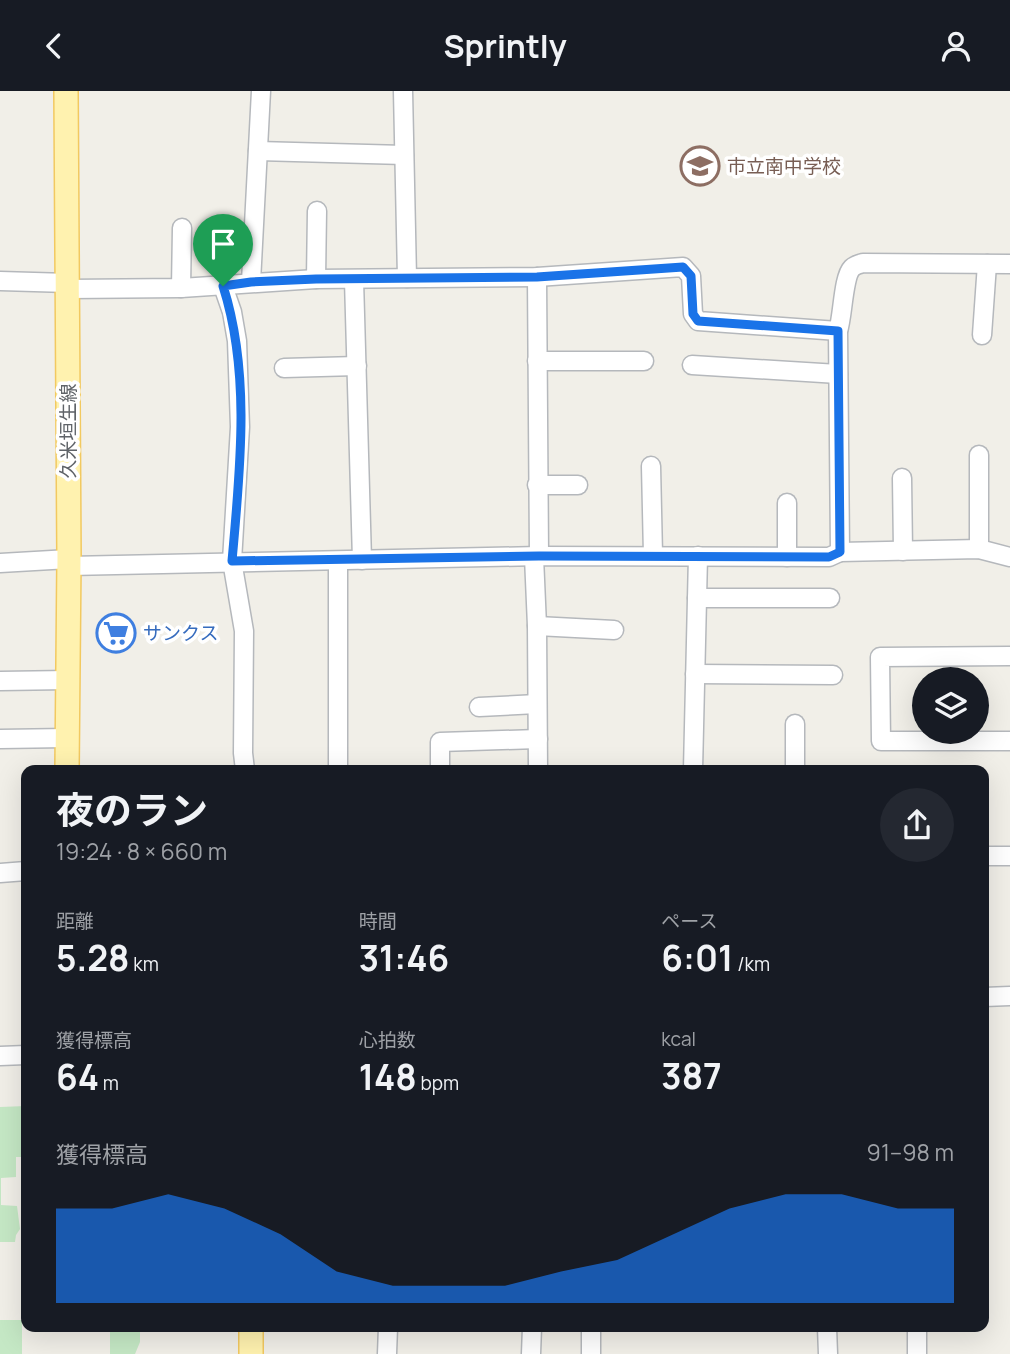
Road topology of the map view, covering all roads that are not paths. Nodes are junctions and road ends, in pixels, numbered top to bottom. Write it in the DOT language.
graph roads {
  1 [pos="66,91"];
  2 [pos="261,91"];
  3 [pos="403,91"];
  4 [pos="258,151"];
  5 [pos="404,155"];
  6 [pos="317,211"];
  7 [pos="182,227"];
  8 [pos="987,264"];
  9 [pos="1010,264"];
  10 [pos="537,277"];
  11 [pos="407,278"];
  12 [pos="316,279"];
  13 [pos="354,280"];
  14 [pos="0,281"];
  15 [pos="251,282"];
  16 [pos="68,286"];
  17 [pos="223,286"];
  18 [pos="181,288"];
  19 [pos="838,331"];
  20 [pos="982,335"];
  21 [pos="537,361"];
  22 [pos="644,361"];
  23 [pos="692,365"];
  24 [pos="357,366"];
  25 [pos="284,367"];
  26 [pos="838,374"];
  27 [pos="979,455"];
  28 [pos="651,465"];
  29 [pos="902,478"];
  30 [pos="537,485"];
  31 [pos="578,485"];
  32 [pos="787,503"];
  33 [pos="979,549"];
  34 [pos="903,551"];
  35 [pos="840,552"];
  36 [pos="653,555"];
  37 [pos="698,556"];
  38 [pos="536,557"];
  39 [pos="787,557"];
  40 [pos="1010,557"];
  41 [pos="232,561"];
  42 [pos="338,561"];
  43 [pos="362,561"];
  44 [pos="69,562"];
  45 [pos="0,563"];
  46 [pos="697,598"];
  47 [pos="830,598"];
  48 [pos="537,627"];
  49 [pos="614,631"];
  50 [pos="1010,656"];
  51 [pos="695,674"];
  52 [pos="833,675"];
  53 [pos="68,680"];
  54 [pos="0,681"];
  55 [pos="537,705"];
  56 [pos="479,708"];
  57 [pos="795,724"];
  58 [pos="67,738"];
  59 [pos="0,739"];
  60 [pos="538,739"];
  61 [pos="1010,741"];
  62 [pos="67,765"];
  63 [pos="244,765"];
  64 [pos="338,765"];
  65 [pos="440,765"];
  66 [pos="538,765"];
  67 [pos="693,765"];
  68 [pos="795,765"];
  69 [pos="989,856"];
  70 [pos="1010,856"];
  71 [pos="21,871"];
  72 [pos="0,873"];
  73 [pos="1010,996"];
  74 [pos="989,997"];
  75 [pos="21,1055"];
  76 [pos="0,1056"];
  77 [pos="251,1332"];
  78 [pos="388,1332"];
  79 [pos="531,1332"];
  80 [pos="591,1332"];
  81 [pos="827,1332"];
  82 [pos="917,1332"];
  83 [pos="251,1354"];
  84 [pos="387,1354"];
  85 [pos="531,1354"];
  86 [pos="591,1354"];
  87 [pos="828,1354"];
  88 [pos="917,1354"];
  1 -- 16 [label="main road, 久米垣生線"];
  2 -- 4 [label="street"];
  3 -- 5 [label="street"];
  4 -- 5 [label="street"];
  4 -- 15 [label="street"];
  5 -- 11 [label="street"];
  6 -- 12 [label="street"];
  7 -- 18 [label="street"];
  8 -- 9 [label="street"];
  8 -- 19 [label="street"];
  8 -- 20 [label="street"];
  10 -- 11 [label="street"];
  10 -- 19 [label="street"];
  10 -- 21 [label="street"];
  11 -- 13 [label="street"];
  12 -- 13 [label="street"];
  12 -- 15 [label="street"];
  13 -- 24 [label="street"];
  14 -- 16 [label="street"];
  15 -- 17 [label="street"];
  16 -- 18 [label="street"];
  16 -- 44 [label="main road, 久米垣生線"];
  17 -- 18 [label="street"];
  17 -- 41 [label="street"];
  19 -- 26 [label="street"];
  21 -- 22 [label="street"];
  21 -- 30 [label="street"];
  23 -- 26 [label="street"];
  24 -- 25 [label="street"];
  24 -- 43 [label="street"];
  26 -- 35 [label="street"];
  27 -- 33 [label="street"];
  28 -- 36 [label="street"];
  29 -- 34 [label="street"];
  30 -- 31 [label="street"];
  30 -- 38 [label="street"];
  32 -- 39 [label="street"];
  33 -- 34 [label="street"];
  33 -- 40 [label="street"];
  34 -- 35 [label="street"];
  35 -- 39 [label="street"];
  36 -- 37 [label="street"];
  36 -- 38 [label="street"];
  37 -- 39 [label="street"];
  37 -- 46 [label="street"];
  38 -- 43 [label="street"];
  38 -- 48 [label="street"];
  41 -- 42 [label="street"];
  41 -- 44 [label="street"];
  41 -- 63 [label="street"];
  42 -- 43 [label="street"];
  42 -- 64 [label="street"];
  44 -- 45 [label="street"];
  44 -- 53 [label="main road, 久米垣生線"];
  46 -- 47 [label="street"];
  46 -- 51 [label="street"];
  48 -- 49 [label="street"];
  48 -- 55 [label="street"];
  50 -- 61 [label="street"];
  51 -- 52 [label="street"];
  51 -- 67 [label="street"];
  53 -- 54 [label="street"];
  53 -- 58 [label="main road, 久米垣生線"];
  55 -- 56 [label="street"];
  55 -- 60 [label="street"];
  57 -- 68 [label="street"];
  58 -- 59 [label="street"];
  58 -- 62 [label="main road, 久米垣生線"];
  60 -- 65 [label="street"];
  60 -- 66 [label="street"];
  69 -- 70 [label="street"];
  71 -- 72 [label="street"];
  73 -- 74 [label="street"];
  75 -- 76 [label="street"];
  77 -- 83 [label="main road"];
  78 -- 84 [label="street"];
  79 -- 85 [label="street"];
  80 -- 86 [label="street"];
  81 -- 87 [label="street"];
  82 -- 88 [label="street"];
}
